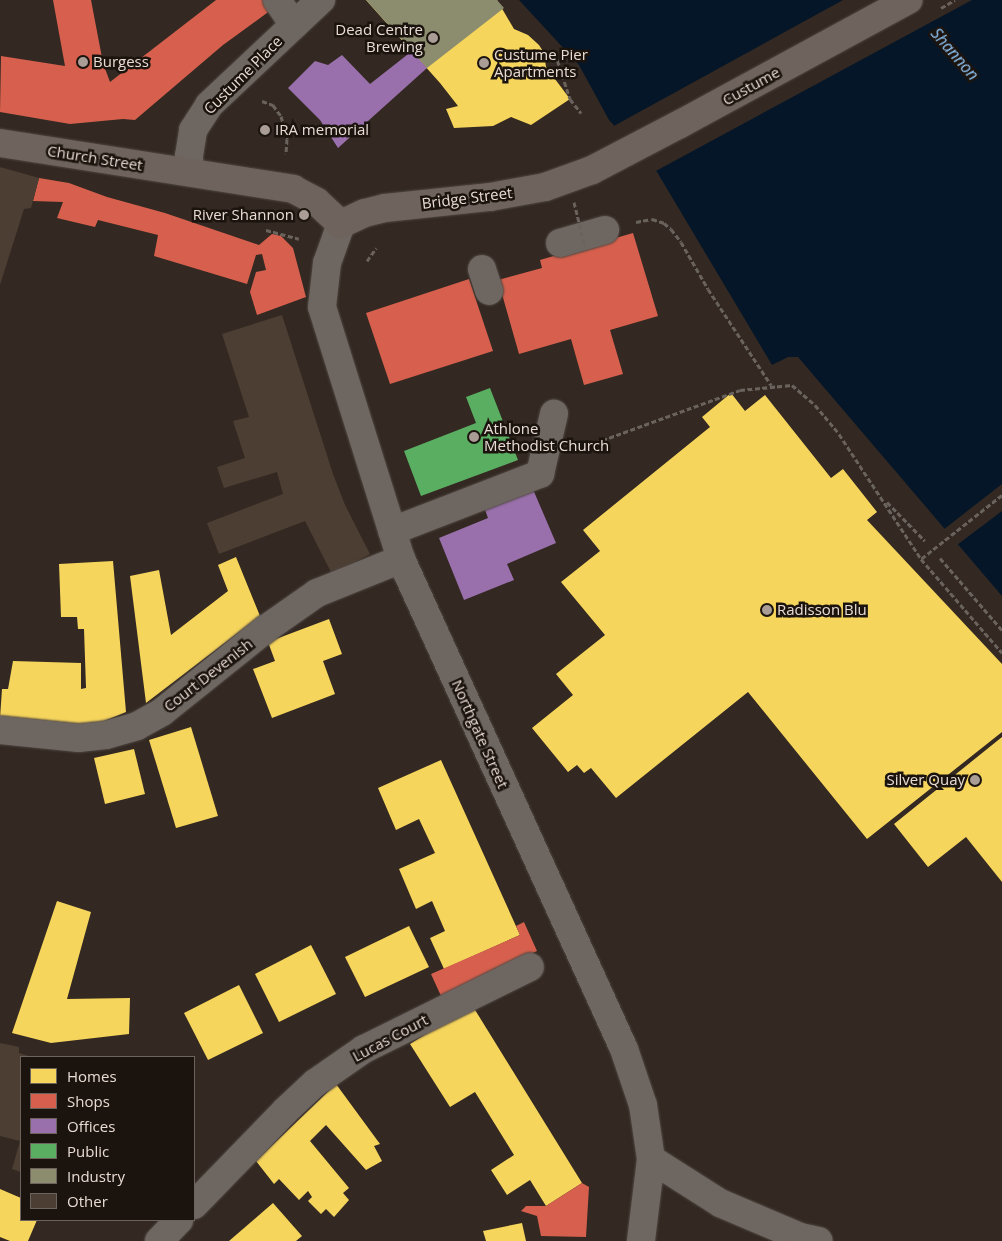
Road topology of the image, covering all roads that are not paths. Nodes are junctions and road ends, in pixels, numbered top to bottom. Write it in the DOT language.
graph roads {
  1 [pos="277,0"];
  2 [pos="321,0"];
  3 [pos="908,0"];
  4 [pos="294,25"];
  5 [pos="0,143"];
  6 [pos="592,170"];
  7 [pos="190,172"];
  8 [pos="341,224"];
  9 [pos="606,230"];
  10 [pos="572,245"];
  11 [pos="554,414"];
  12 [pos="392,531"];
  13 [pos="401,558"];
  14 [pos="0,730"];
  15 [pos="530,967"];
  16 [pos="651,1159"];
  17 [pos="195,1204"];
  18 [pos="178,1221"];
  19 [pos="159,1241"];
  20 [pos="641,1241"];
  21 [pos="819,1241"];
  1 -- 4 [label="street"];
  2 -- 4 [label="street, Custume Place"];
  3 -- 6 [label="main road, Custume"];
  4 -- 7 [label="street, Custume Place"];
  5 -- 7 [label="main road, Church Street"];
  6 -- 8 [label="main road, Bridge Street"];
  7 -- 8 [label="main road"];
  8 -- 12 [label="street, Northgate Street"];
  9 -- 10 [label="street"];
  11 -- 12 [label="street"];
  12 -- 13 [label="street, Northgate Street"];
  13 -- 14 [label="street, Court Devenish"];
  13 -- 16 [label="street, Northgate Street"];
  15 -- 17 [label="street, Lucas Court"];
  16 -- 20 [label="street, Northgate Street"];
  16 -- 21 [label="street"];
  18 -- 19 [label="street"];
}
